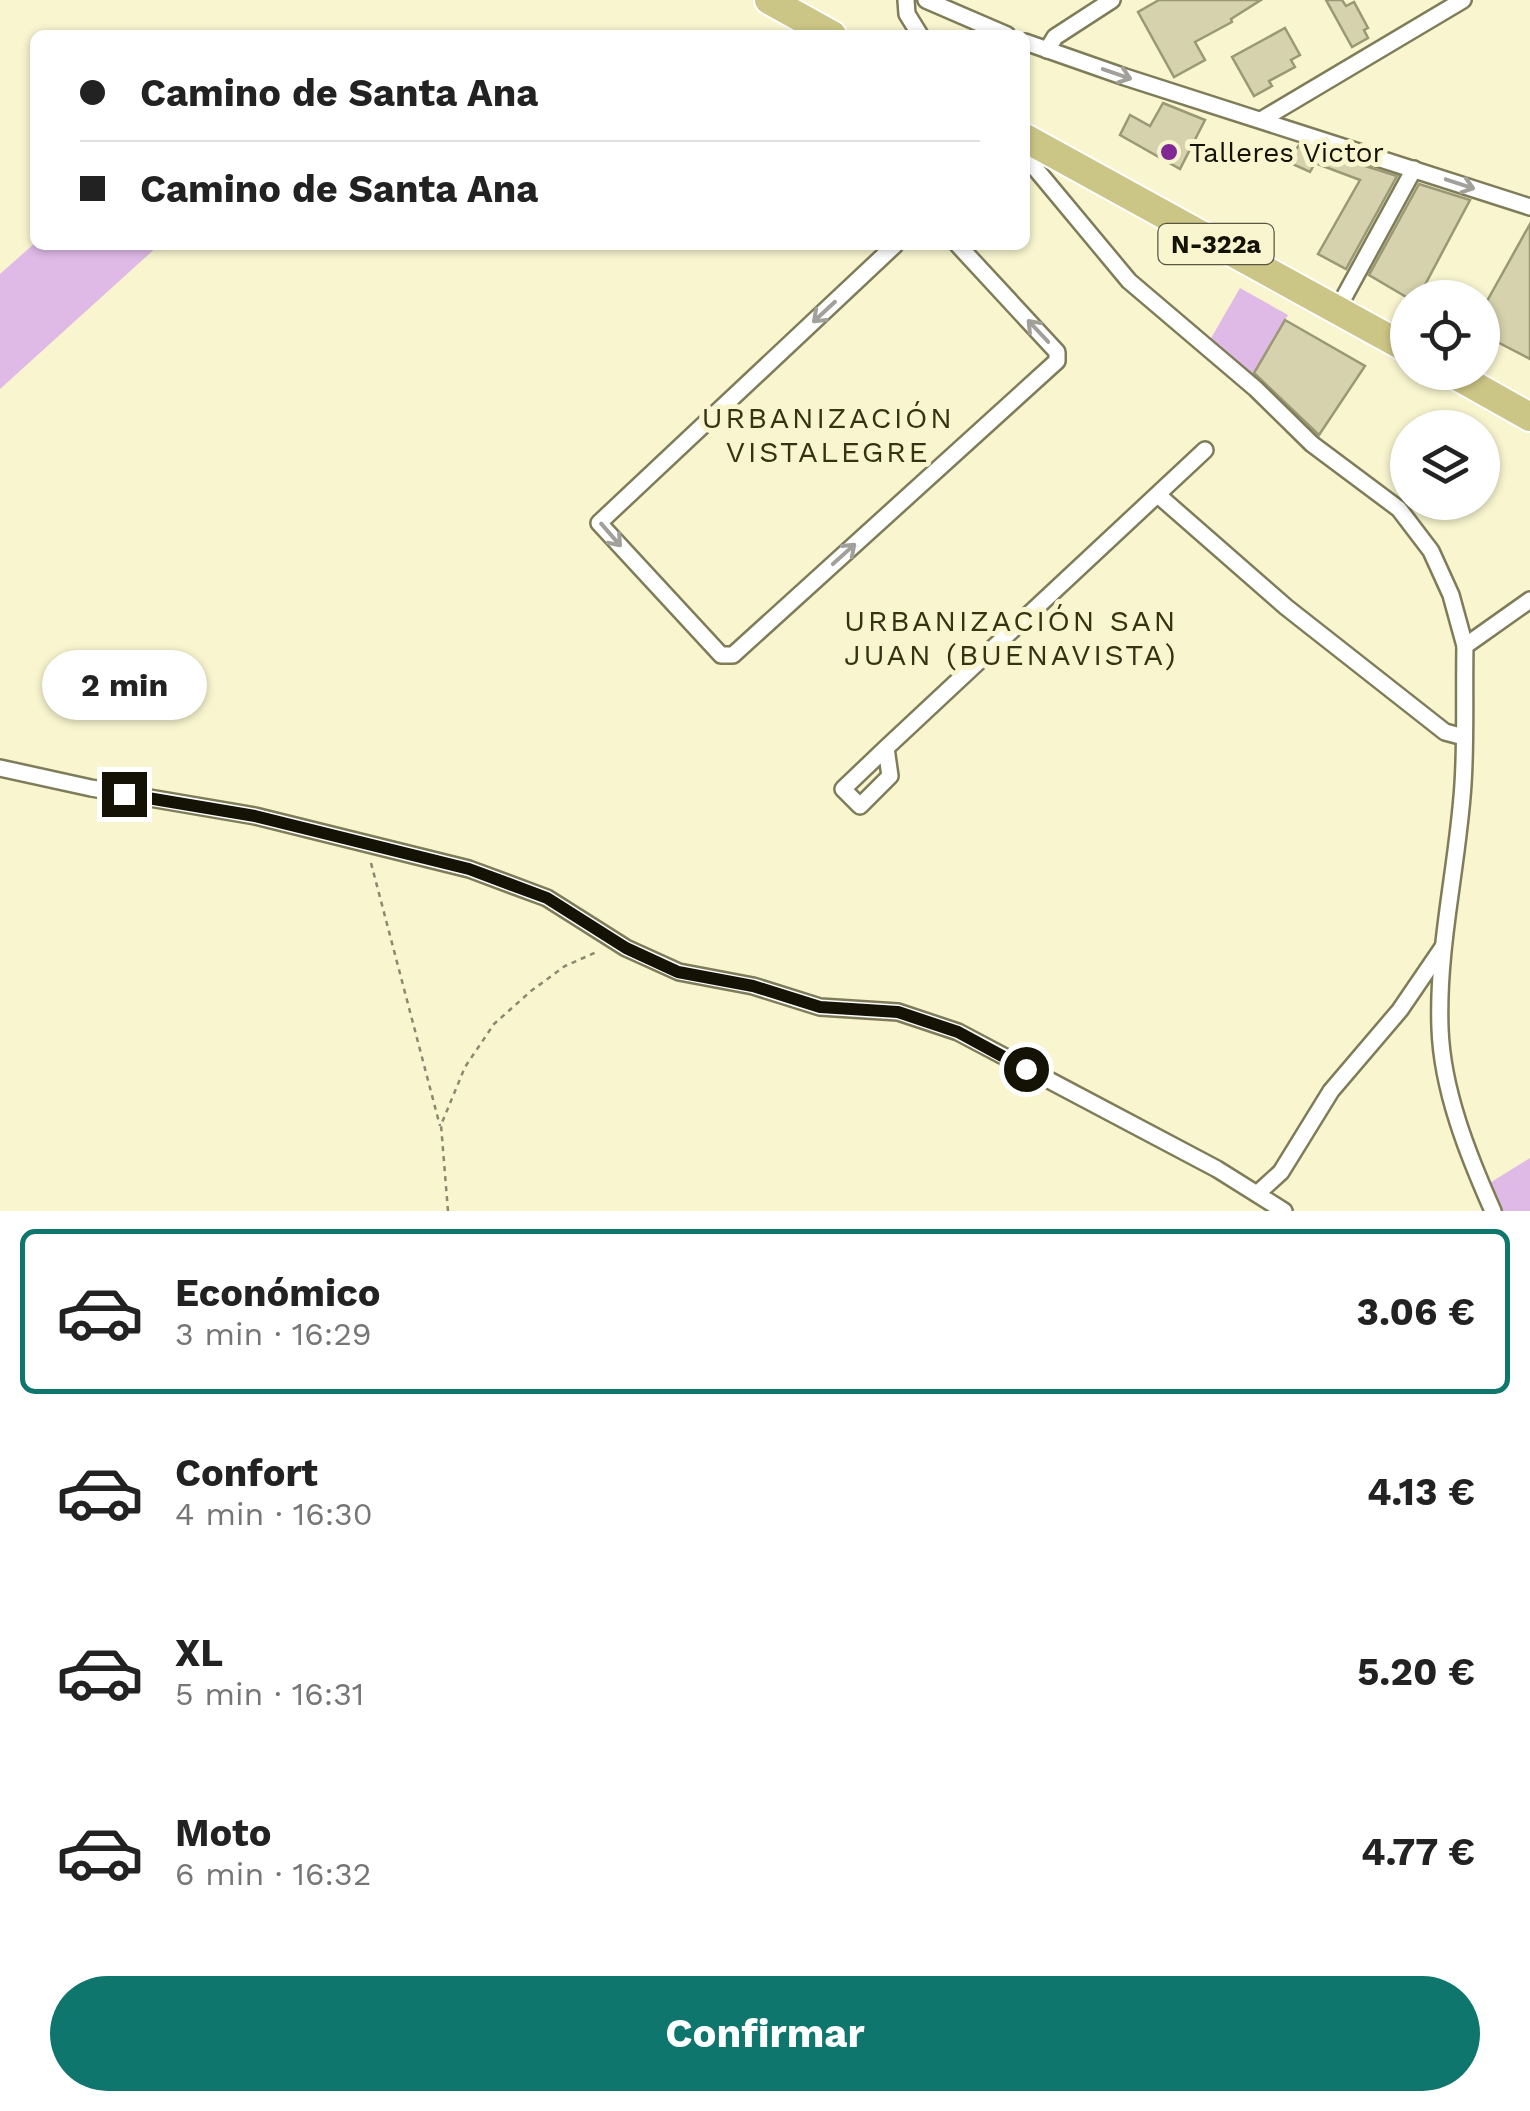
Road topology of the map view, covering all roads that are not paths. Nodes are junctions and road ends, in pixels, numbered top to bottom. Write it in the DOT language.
graph roads {
  1 [pos="769,0"];
  2 [pos="906,0"];
  3 [pos="926,0"];
  4 [pos="1112,0"];
  5 [pos="1463,0"];
  6 [pos="823,30"];
  7 [pos="917,30"];
  8 [pos="995,30"];
  9 [pos="1030,44"];
  10 [pos="1047,50"];
  11 [pos="1261,120"];
  12 [pos="1030,143"];
  13 [pos="1030,162"];
  14 [pos="1414,169"];
  15 [pos="1530,207"];
  16 [pos="890,250"];
  17 [pos="963,250"];
  18 [pos="1337,310"];
  19 [pos="1390,339"];
  20 [pos="1482,390"];
  21 [pos="1530,417"];
  22 [pos="1204,450"];
  23 [pos="1158,494"];
  24 [pos="1530,600"];
  25 [pos="1465,646"];
  26 [pos="1464,737"];
  27 [pos="886,748"];
  28 [pos="0,768"];
  29 [pos="1444,947"];
  30 [pos="1258,1194"];
  31 [pos="1284,1211"];
  32 [pos="1493,1211"];
  1 -- 6 [label="highway"];
  2 -- 7 [label="street"];
  3 -- 8 [label="street"];
  4 -- 10 [label="street"];
  5 -- 11 [label="street"];
  9 -- 10 [label="street"];
  10 -- 11 [label="street, one-way"];
  11 -- 14 [label="street"];
  12 -- 18 [label="highway, N-322a"];
  13 -- 25 [label="street"];
  14 -- 15 [label="street, one-way"];
  14 -- 18 [label="street"];
  16 -- 17 [label="street, one-way"];
  18 -- 19 [label="highway, N-322a"];
  20 -- 21 [label="highway"];
  22 -- 23 [label="street"];
  23 -- 26 [label="street"];
  23 -- 27 [label="street"];
  24 -- 25 [label="street"];
  25 -- 26 [label="street"];
  26 -- 29 [label="street"];
  28 -- 30 [label="street"];
  29 -- 30 [label="street"];
  29 -- 32 [label="street"];
  30 -- 31 [label="street"];
}
